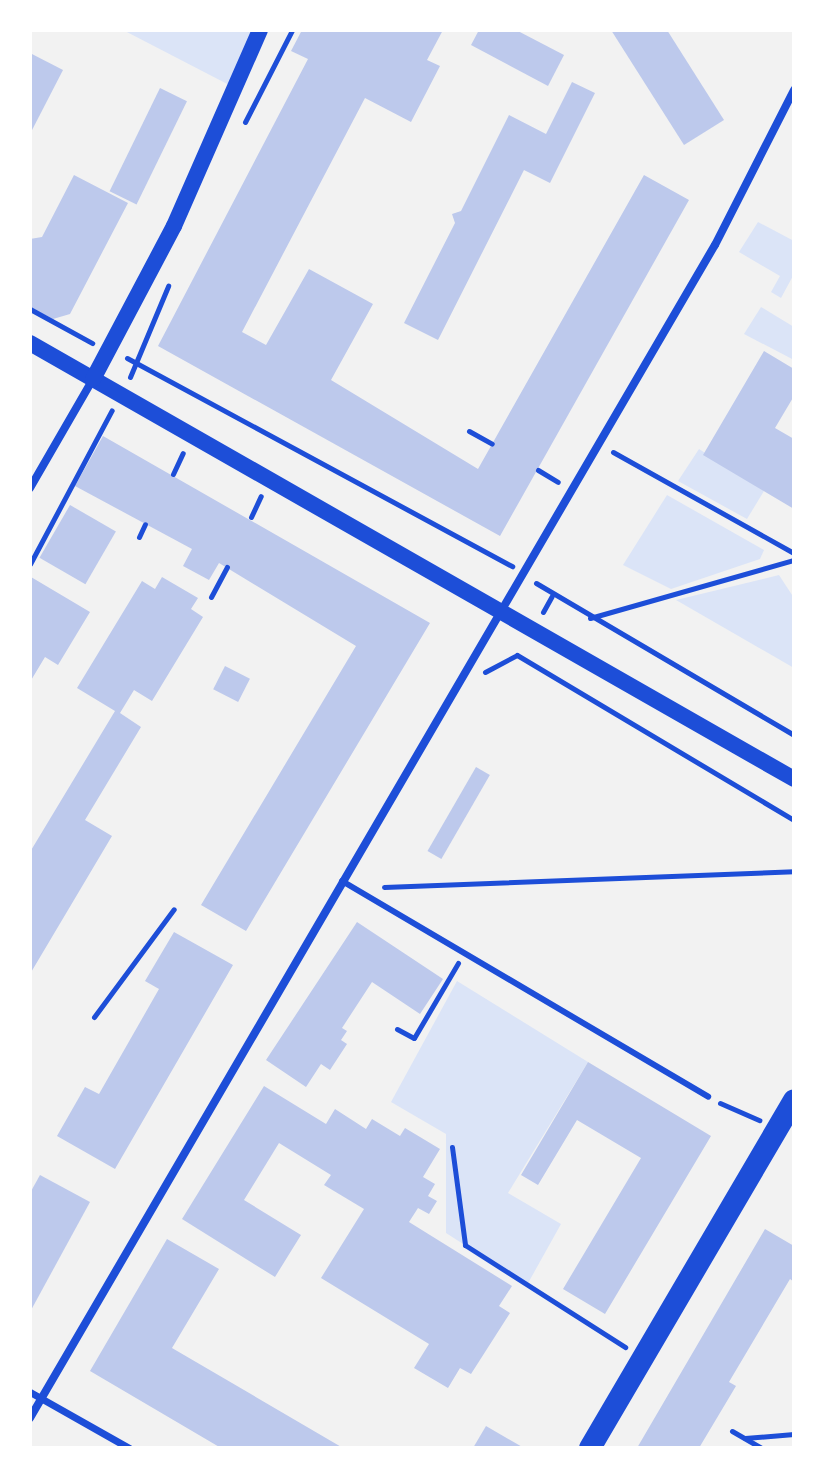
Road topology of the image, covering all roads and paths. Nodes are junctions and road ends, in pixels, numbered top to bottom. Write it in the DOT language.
graph roads {
  1 [pos="260,30"];
  2 [pos="794,90"];
  3 [pos="30,309"];
  4 [pos="30,343"];
  5 [pos="107,352"];
  6 [pos="139,361"];
  7 [pos="93,379"];
  8 [pos="120,395"];
  9 [pos="469,431"];
  10 [pos="492,444"];
  11 [pos="633,464"];
  12 [pos="30,488"];
  13 [pos="145,524"];
  14 [pos="139,537"];
  15 [pos="794,553"];
  16 [pos="794,560"];
  17 [pos="30,564"];
  18 [pos="227,567"];
  19 [pos="522,572"];
  20 [pos="211,597"];
  21 [pos="500,608"];
  22 [pos="589,618"];
  23 [pos="470,664"];
  24 [pos="794,735"];
  25 [pos="794,779"];
  26 [pos="794,820"];
  27 [pos="794,871"];
  28 [pos="342,881"];
  29 [pos="355,889"];
  30 [pos="174,909"];
  31 [pos="465,952"];
  32 [pos="94,1017"];
  33 [pos="397,1029"];
  34 [pos="708,1097"];
  35 [pos="794,1100"];
  36 [pos="778,1128"];
  37 [pos="452,1147"];
  38 [pos="643,1358"];
  39 [pos="30,1392"];
  40 [pos="43,1399"];
  41 [pos="30,1418"];
  42 [pos="732,1431"];
  43 [pos="794,1434"];
  44 [pos="745,1438"];
  45 [pos="129,1448"];
  46 [pos="590,1448"];
  47 [pos="761,1448"];
  1 -- 5 [label="main road"];
  2 -- 19 [label="street"];
  3 -- 5 [label="path"];
  4 -- 7 [label="main road"];
  5 -- 6 [label="path"];
  5 -- 7 [label="main road"];
  6 -- 8 [label="path"];
  6 -- 19 [label="path"];
  7 -- 8 [label="main road"];
  7 -- 12 [label="street"];
  8 -- 17 [label="path"];
  8 -- 21 [label="main road"];
  9 -- 10 [label="path"];
  11 -- 15 [label="path"];
  13 -- 14 [label="path"];
  16 -- 22 [label="path"];
  18 -- 20 [label="path"];
  19 -- 21 [label="street"];
  19 -- 22 [label="path"];
  21 -- 23 [label="street"];
  21 -- 25 [label="main road"];
  22 -- 24 [label="path"];
  23 -- 26 [label="path"];
  23 -- 28 [label="street"];
  27 -- 29 [label="path"];
  28 -- 29 [label="lane"];
  28 -- 40 [label="street"];
  29 -- 31 [label="lane"];
  30 -- 32 [label="path"];
  31 -- 33 [label="path"];
  31 -- 34 [label="lane"];
  34 -- 36 [label="path"];
  35 -- 36 [label="highway"];
  36 -- 38 [label="highway"];
  37 -- 38 [label="path"];
  38 -- 46 [label="highway"];
  39 -- 40 [label="street"];
  40 -- 41 [label="street"];
  40 -- 45 [label="street"];
  42 -- 44 [label="path"];
  43 -- 44 [label="path"];
  44 -- 47 [label="path"];
}
